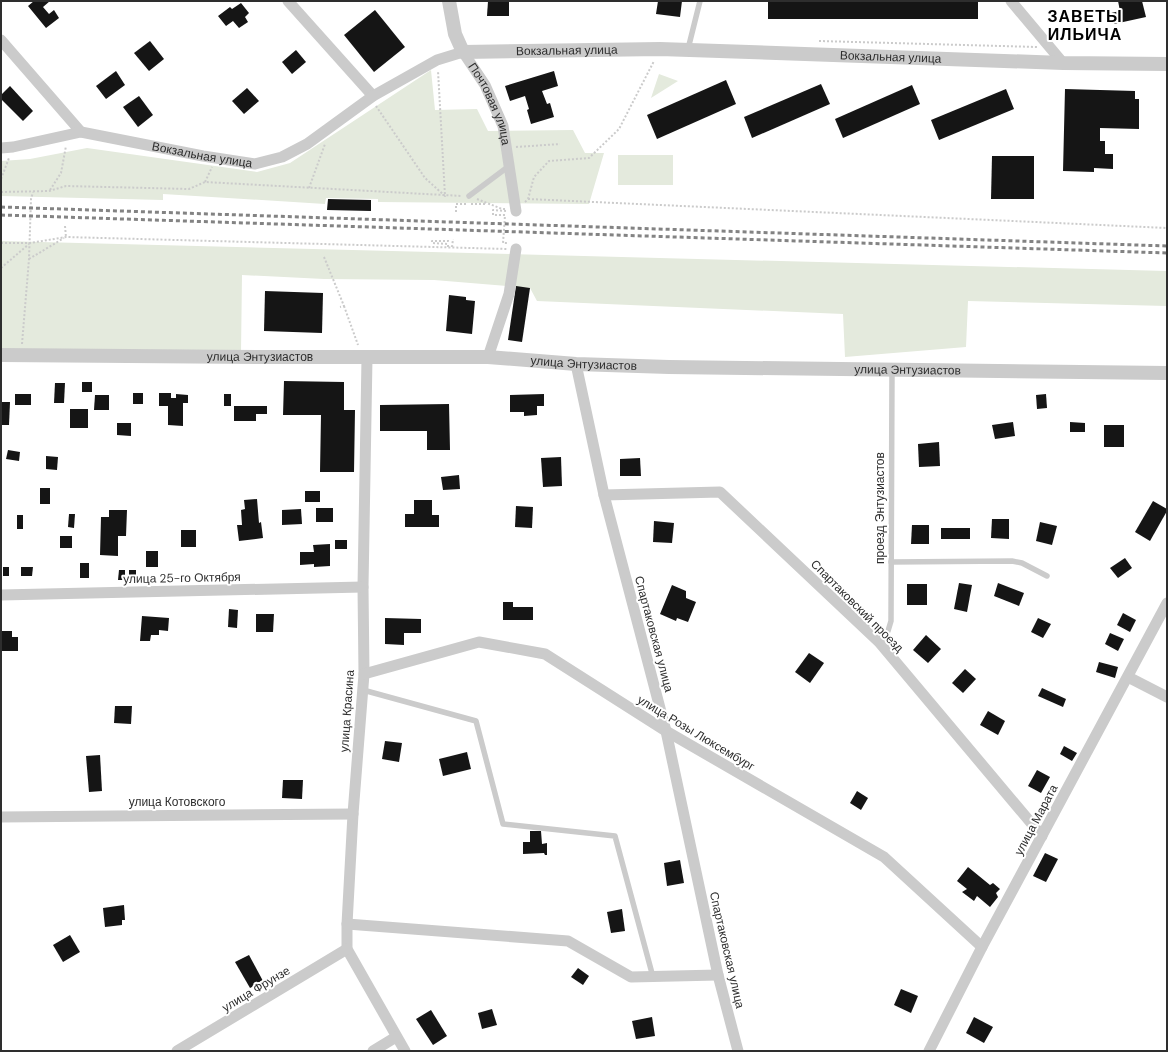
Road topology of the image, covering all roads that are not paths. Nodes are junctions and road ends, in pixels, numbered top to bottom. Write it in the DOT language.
graph roads {
  1 [pos="288,1"];
  2 [pos="449,1"];
  3 [pos="700,1"];
  4 [pos="1011,1"];
  5 [pos="1,40"];
  6 [pos="688,50"];
  7 [pos="463,52"];
  8 [pos="1064,63"];
  9 [pos="1167,64"];
  10 [pos="372,97"];
  11 [pos="81,132"];
  12 [pos="1,148"];
  13 [pos="509,166"];
  14 [pos="469,196"];
  15 [pos="515,210"];
  16 [pos="516,249"];
  17 [pos="1,355"];
  18 [pos="488,357"];
  19 [pos="365,358"];
  20 [pos="576,364"];
  21 [pos="892,370"];
  22 [pos="1167,373"];
  23 [pos="604,495"];
  24 [pos="891,562"];
  25 [pos="1047,576"];
  26 [pos="363,588"];
  27 [pos="1,595"];
  28 [pos="1165,610"];
  29 [pos="879,642"];
  30 [pos="364,674"];
  31 [pos="1128,677"];
  32 [pos="362,690"];
  33 [pos="1167,697"];
  34 [pos="666,732"];
  35 [pos="353,814"];
  36 [pos="1,817"];
  37 [pos="1042,836"];
  38 [pos="347,924"];
  39 [pos="982,947"];
  40 [pos="347,949"];
  41 [pos="718,975"];
  42 [pos="653,976"];
  43 [pos="396,1037"];
  44 [pos="177,1051"];
  45 [pos="373,1051"];
  46 [pos="405,1051"];
  47 [pos="738,1051"];
  48 [pos="929,1051"];
  1 -- 10 [label="street"];
  2 -- 7 [label="street, Почтовая улица"];
  3 -- 6 [label="lane"];
  4 -- 8 [label="street"];
  5 -- 11 [label="street"];
  6 -- 7 [label="street, Вокзальная улица"];
  6 -- 8 [label="street, Вокзальная улица"];
  7 -- 10 [label="street, Вокзальная улица"];
  7 -- 13 [label="street, Почтовая улица"];
  8 -- 9 [label="street, Вокзальная улица"];
  10 -- 11 [label="street, Вокзальная улица"];
  11 -- 12 [label="street, Вокзальная улица"];
  13 -- 14 [label="lane"];
  13 -- 15 [label="street, Почтовая улица"];
  16 -- 18 [label="street"];
  17 -- 19 [label="street, улица Энтузиастов"];
  18 -- 19 [label="street, улица Энтузиастов"];
  18 -- 20 [label="street, улица Энтузиастов"];
  19 -- 26 [label="street, улица Красина"];
  20 -- 21 [label="street, улица Энтузиастов"];
  20 -- 23 [label="street, Спартаковская улица"];
  21 -- 22 [label="street, улица Энтузиастов"];
  21 -- 24 [label="lane, проезд Энтузиастов"];
  23 -- 29 [label="street, Спартаковский проезд"];
  23 -- 34 [label="street, Спартаковская улица"];
  24 -- 25 [label="lane"];
  24 -- 29 [label="lane, проезд Энтузиастов"];
  26 -- 27 [label="street, улица 25-го Октября"];
  26 -- 30 [label="street, улица Красина"];
  28 -- 31 [label="street, улица Марата"];
  29 -- 37 [label="street, Спартаковский проезд"];
  30 -- 32 [label="street, улица Красина"];
  30 -- 34 [label="street, улица Розы Люксембург"];
  31 -- 33 [label="street"];
  31 -- 37 [label="street, улица Марата"];
  32 -- 35 [label="street, улица Красина"];
  32 -- 42 [label="lane"];
  34 -- 39 [label="street, улица Розы Люксембург"];
  34 -- 41 [label="street, Спартаковская улица"];
  35 -- 36 [label="street, улица Котовского"];
  35 -- 38 [label="street, улица Красина"];
  37 -- 39 [label="street, улица Марата"];
  38 -- 40 [label="street, улица Красина"];
  38 -- 42 [label="street"];
  39 -- 48 [label="street, улица Марата"];
  40 -- 43 [label="street, улица Красина"];
  40 -- 44 [label="street, улица Фрунзе"];
  41 -- 42 [label="street"];
  41 -- 47 [label="street, Спартаковская улица"];
  43 -- 45 [label="street"];
  43 -- 46 [label="street, улица Красина"];
}
